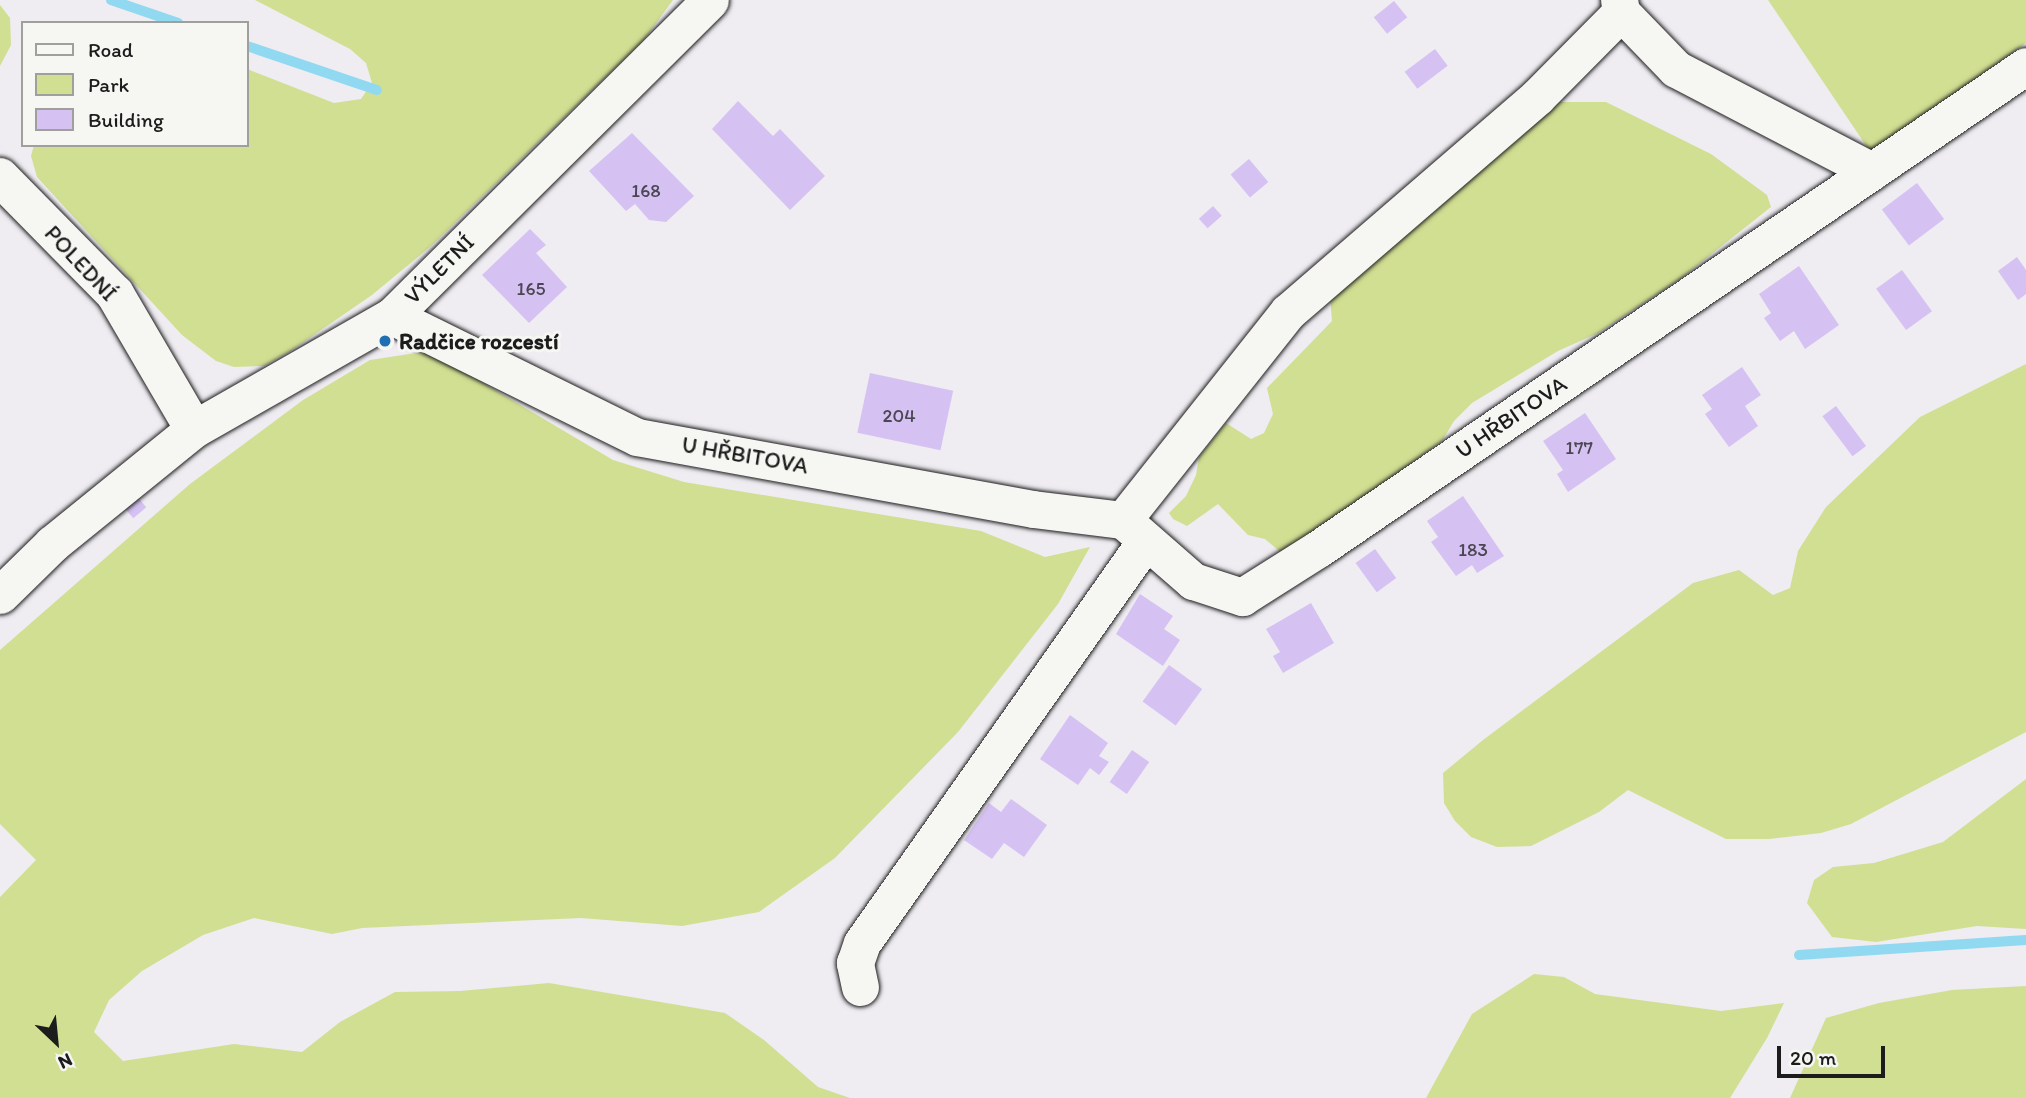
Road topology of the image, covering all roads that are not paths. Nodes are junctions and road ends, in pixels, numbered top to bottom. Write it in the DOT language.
graph roads {
  1 [pos="710,0"];
  2 [pos="1620,6"];
  3 [pos="2026,66"];
  4 [pos="1872,171"];
  5 [pos="0,177"];
  6 [pos="392,316"];
  7 [pos="194,429"];
  8 [pos="1135,531"];
  9 [pos="0,595"];
  10 [pos="860,987"];
  1 -- 6 [label="street, VÝLETNÍ"];
  2 -- 4 [label="street"];
  2 -- 8 [label="street"];
  3 -- 4 [label="street, U HŘBITOVA"];
  4 -- 8 [label="street, U HŘBITOVA"];
  5 -- 7 [label="street, POLEDNÍ"];
  6 -- 7 [label="street, VÝLETNÍ"];
  6 -- 8 [label="street, U HŘBITOVA"];
  7 -- 9 [label="street, VÝLETNÍ"];
  8 -- 10 [label="street"];
}
